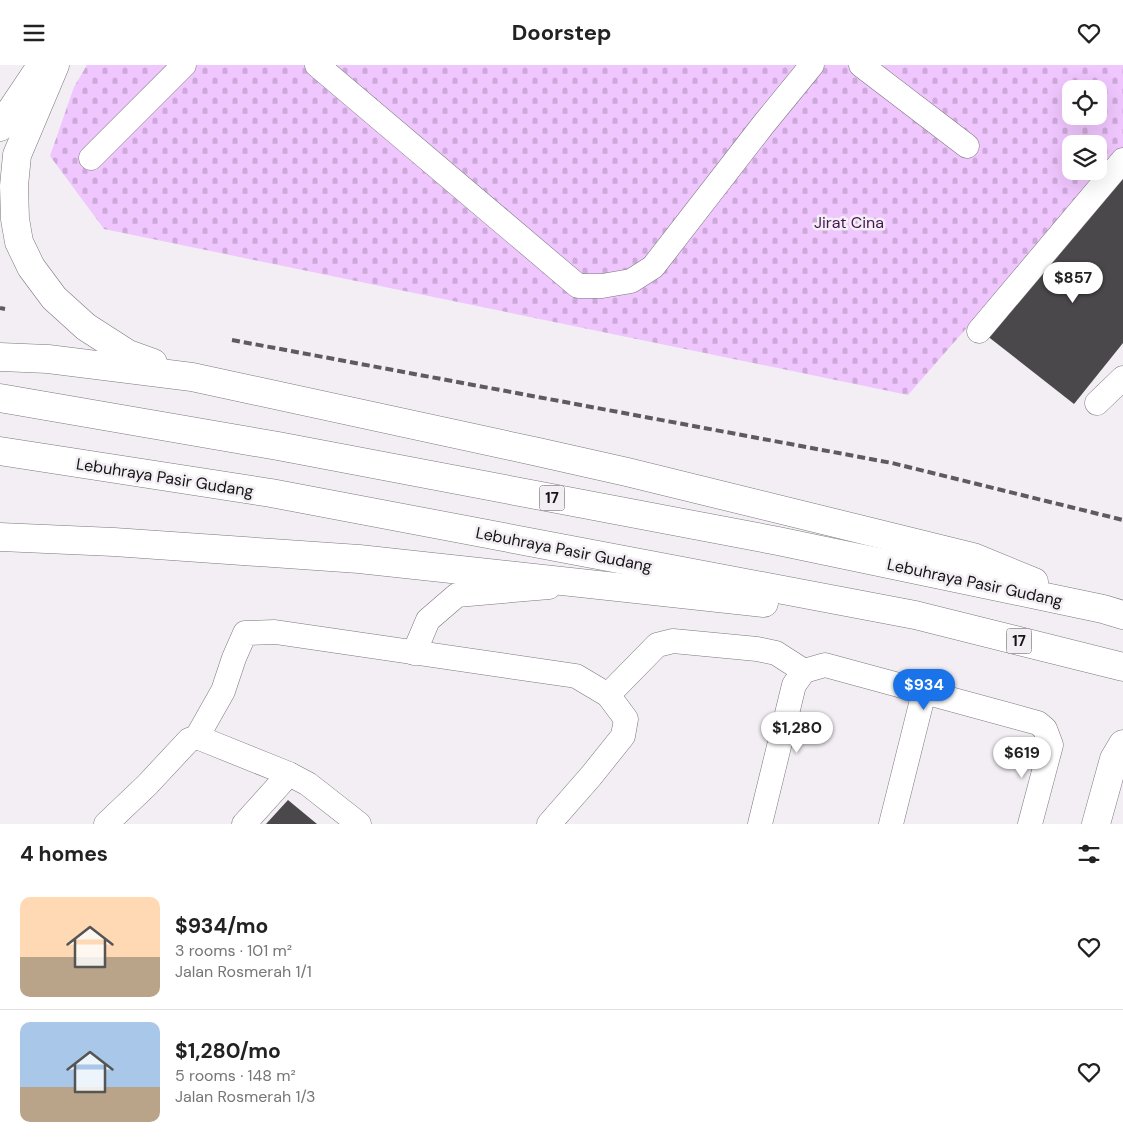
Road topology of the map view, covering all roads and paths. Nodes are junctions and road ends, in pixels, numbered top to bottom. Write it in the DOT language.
graph roads {
  1 [pos="42,65"];
  2 [pos="55,65"];
  3 [pos="184,65"];
  4 [pos="317,65"];
  5 [pos="812,65"];
  6 [pos="861,65"];
  7 [pos="0,127"];
  8 [pos="967,146"];
  9 [pos="91,157"];
  10 [pos="1123,159"];
  11 [pos="979,331"];
  12 [pos="0,357"];
  13 [pos="192,377"];
  14 [pos="1123,378"];
  15 [pos="0,398"];
  16 [pos="1097,403"];
  17 [pos="0,451"];
  18 [pos="0,537"];
  19 [pos="585,584"];
  20 [pos="1113,612"];
  21 [pos="915,615"];
  22 [pos="414,653"];
  23 [pos="1123,667"];
  24 [pos="804,671"];
  25 [pos="924,692"];
  26 [pos="608,695"];
  27 [pos="197,737"];
  28 [pos="1123,744"];
  29 [pos="288,774"];
  30 [pos="106,824"];
  31 [pos="244,824"];
  32 [pos="359,824"];
  33 [pos="549,824"];
  34 [pos="760,824"];
  35 [pos="891,824"];
  36 [pos="1030,824"];
  37 [pos="1096,824"];
  1 -- 7 [label="main road"];
  2 -- 13 [label="main road"];
  3 -- 9 [label="street"];
  4 -- 5 [label="street"];
  6 -- 8 [label="street"];
  10 -- 11 [label="street"];
  12 -- 13 [label="main road"];
  13 -- 20 [label="main road"];
  14 -- 16 [label="street"];
  15 -- 20 [label="main road, Lebuhraya Pasir Gudang / 17"];
  17 -- 21 [label="main road, Lebuhraya Pasir Gudang / 17"];
  18 -- 19 [label="main road"];
  19 -- 21 [label="main road"];
  19 -- 22 [label="street"];
  21 -- 23 [label="main road, Lebuhraya Pasir Gudang / 17"];
  22 -- 26 [label="street"];
  22 -- 27 [label="street"];
  24 -- 25 [label="street"];
  24 -- 26 [label="street"];
  24 -- 34 [label="street"];
  25 -- 35 [label="street"];
  25 -- 36 [label="street"];
  26 -- 33 [label="street"];
  27 -- 29 [label="street"];
  27 -- 30 [label="street"];
  28 -- 37 [label="main road"];
  29 -- 31 [label="street"];
  29 -- 32 [label="street"];
}
